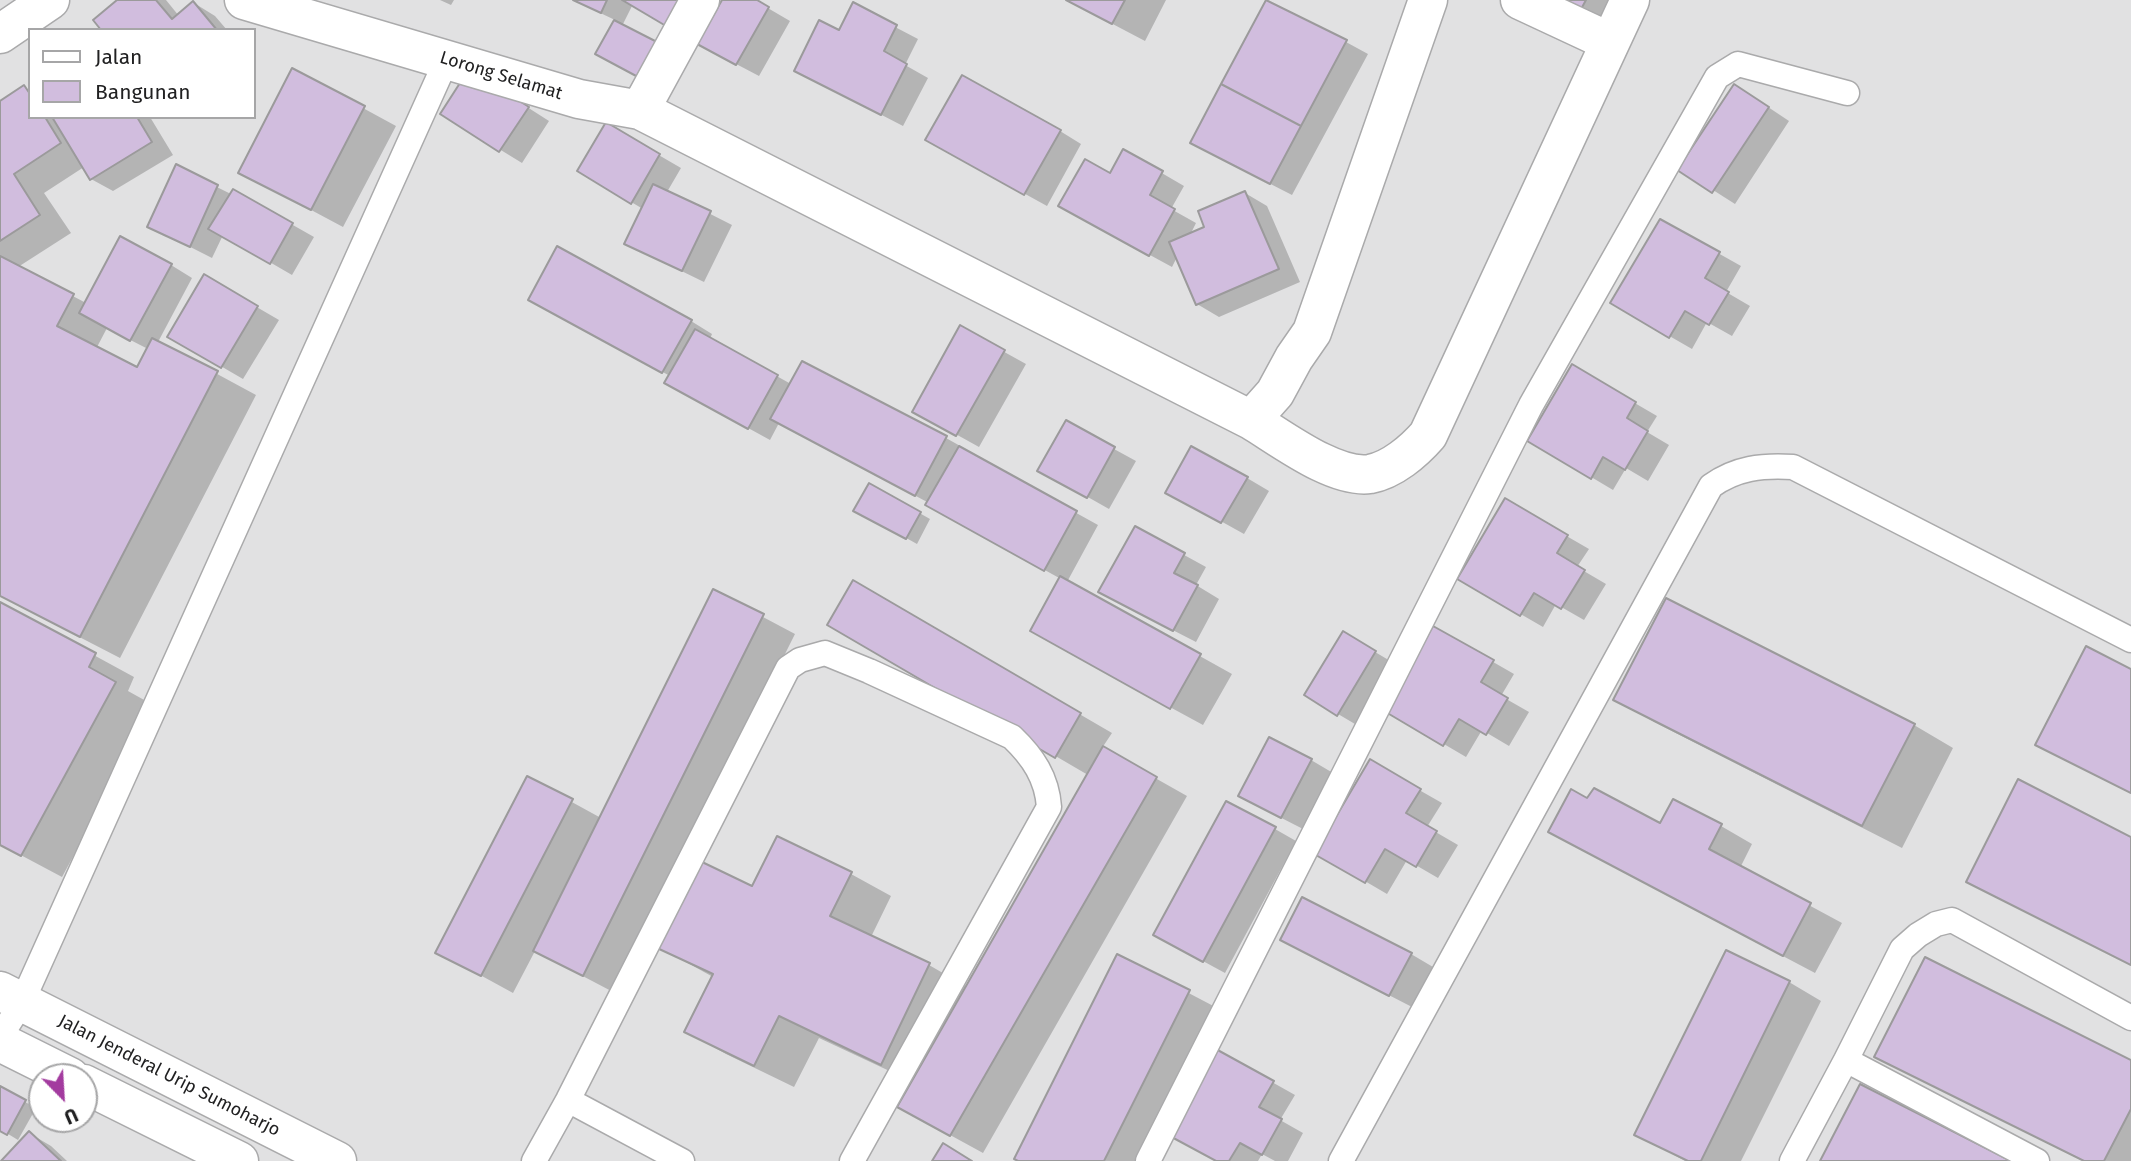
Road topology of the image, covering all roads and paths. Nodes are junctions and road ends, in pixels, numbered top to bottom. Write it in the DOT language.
graph roads {
  1 [pos="50,0"];
  2 [pos="244,0"];
  3 [pos="700,0"];
  4 [pos="1428,0"];
  5 [pos="1520,0"];
  6 [pos="1630,0"];
  7 [pos="0,34"];
  8 [pos="1610,42"];
  9 [pos="447,60"];
  10 [pos="1847,93"];
  11 [pos="640,110"];
  12 [pos="1251,420"];
  13 [pos="2131,640"];
  14 [pos="11,997"];
  15 [pos="2131,1018"];
  16 [pos="0,1040"];
  17 [pos="1846,1060"];
  18 [pos="44,1063"];
  19 [pos="98,1091"];
  20 [pos="568,1100"];
  21 [pos="243,1115"];
  22 [pos="221,1157"];
  23 [pos="337,1161"];
  24 [pos="534,1161"];
  25 [pos="682,1161"];
  26 [pos="852,1161"];
  27 [pos="1148,1161"];
  28 [pos="1341,1161"];
  29 [pos="1792,1161"];
  30 [pos="2037,1161"];
  1 -- 7 [label="street"];
  2 -- 9 [label="street, Lorong Selamat"];
  3 -- 11 [label="street"];
  4 -- 12 [label="street"];
  5 -- 8 [label="street"];
  6 -- 8 [label="street, Lorong Selamat"];
  8 -- 12 [label="street, Lorong Selamat"];
  9 -- 11 [label="street, Lorong Selamat"];
  9 -- 14 [label="lane"];
  10 -- 27 [label="lane"];
  11 -- 12 [label="street, Lorong Selamat"];
  13 -- 28 [label="lane"];
  14 -- 16 [label="lane"];
  14 -- 21 [label="street, Jalan Jenderal Urip Sumoharjo"];
  15 -- 17 [label="lane"];
  16 -- 18 [label="street"];
  17 -- 29 [label="lane"];
  17 -- 30 [label="lane"];
  19 -- 22 [label="street"];
  20 -- 24 [label="lane"];
  20 -- 25 [label="lane"];
  20 -- 26 [label="lane"];
  21 -- 22 [label="street"];
  21 -- 23 [label="street, Jalan Jenderal Urip Sumoharjo"];
}
